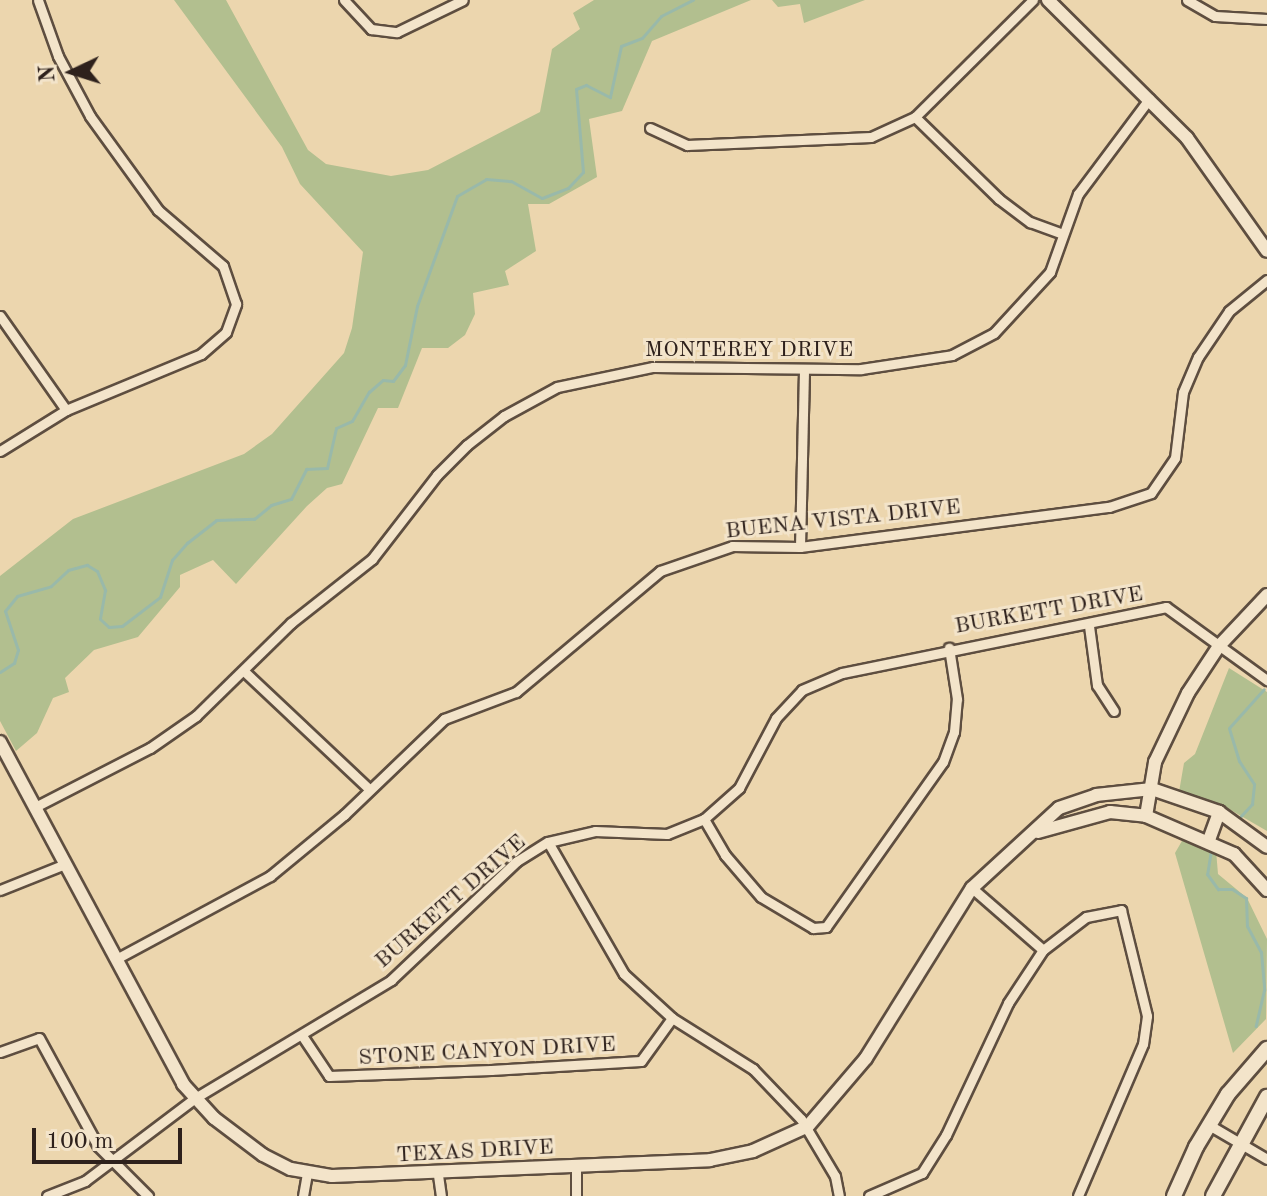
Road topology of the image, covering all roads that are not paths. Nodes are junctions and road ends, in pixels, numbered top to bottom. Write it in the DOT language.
graph roads {
  1 [pos="38,0"];
  2 [pos="344,0"];
  3 [pos="463,0"];
  4 [pos="1033,0"];
  5 [pos="1048,0"];
  6 [pos="1187,0"];
  7 [pos="1267,19"];
  8 [pos="1149,99"];
  9 [pos="915,117"];
  10 [pos="650,128"];
  11 [pos="1063,234"];
  12 [pos="1267,251"];
  13 [pos="1267,280"];
  14 [pos="0,316"];
  15 [pos="804,373"];
  16 [pos="66,410"];
  17 [pos="0,451"];
  18 [pos="800,547"];
  19 [pos="1267,595"];
  20 [pos="1089,626"];
  21 [pos="1219,646"];
  22 [pos="949,648"];
  23 [pos="245,672"];
  24 [pos="1267,680"];
  25 [pos="1114,711"];
  26 [pos="0,742"];
  27 [pos="369,789"];
  28 [pos="1152,789"];
  29 [pos="35,807"];
  30 [pos="1219,812"];
  31 [pos="1146,816"];
  32 [pos="704,819"];
  33 [pos="1035,833"];
  34 [pos="1209,840"];
  35 [pos="548,842"];
  36 [pos="1263,844"];
  37 [pos="1240,859"];
  38 [pos="65,864"];
  39 [pos="972,888"];
  40 [pos="0,890"];
  41 [pos="1267,890"];
  42 [pos="1043,950"];
  43 [pos="116,959"];
  44 [pos="672,1018"];
  45 [pos="303,1037"];
  46 [pos="1267,1049"];
  47 [pos="0,1052"];
  48 [pos="1267,1097"];
  49 [pos="195,1098"];
  50 [pos="1209,1125"];
  51 [pos="808,1126"];
  52 [pos="1239,1141"];
  53 [pos="1267,1159"];
  54 [pos="110,1161"];
  55 [pos="576,1168"];
  56 [pos="307,1174"];
  57 [pos="438,1175"];
  58 [pos="47,1196"];
  59 [pos="148,1196"];
  60 [pos="303,1196"];
  61 [pos="441,1196"];
  62 [pos="576,1196"];
  63 [pos="839,1196"];
  64 [pos="869,1196"];
  65 [pos="1078,1196"];
  66 [pos="1174,1196"];
  67 [pos="1213,1196"];
  1 -- 16 [label="street"];
  2 -- 3 [label="street"];
  4 -- 9 [label="street"];
  5 -- 8 [label="street"];
  6 -- 7 [label="street"];
  8 -- 11 [label="street, MONTEREY DRIVE"];
  8 -- 12 [label="street"];
  9 -- 10 [label="street"];
  9 -- 11 [label="street"];
  11 -- 15 [label="street, MONTEREY DRIVE"];
  13 -- 18 [label="street, BUENA VISTA DRIVE"];
  14 -- 16 [label="street"];
  15 -- 18 [label="street"];
  15 -- 23 [label="street, MONTEREY DRIVE"];
  16 -- 17 [label="street"];
  18 -- 27 [label="street, BUENA VISTA DRIVE"];
  19 -- 21 [label="street"];
  20 -- 21 [label="street, BURKETT DRIVE"];
  20 -- 22 [label="street, BURKETT DRIVE"];
  20 -- 25 [label="street"];
  21 -- 24 [label="street, BURKETT DRIVE"];
  21 -- 28 [label="street"];
  22 -- 32 [label="street, BURKETT DRIVE"];
  22 -- 32 [label="street"];
  23 -- 27 [label="street"];
  23 -- 29 [label="street, MONTEREY DRIVE"];
  26 -- 29 [label="street, TEXAS DRIVE"];
  27 -- 43 [label="street, BUENA VISTA DRIVE"];
  28 -- 30 [label="street, TEXAS DRIVE"];
  28 -- 31 [label="street"];
  28 -- 33 [label="street, TEXAS DRIVE"];
  29 -- 38 [label="street, TEXAS DRIVE"];
  30 -- 34 [label="street"];
  30 -- 36 [label="street, TEXAS DRIVE"];
  31 -- 33 [label="street, TEXAS DRIVE"];
  31 -- 34 [label="street, TEXAS DRIVE"];
  32 -- 35 [label="street, BURKETT DRIVE"];
  33 -- 39 [label="street, TEXAS DRIVE"];
  34 -- 37 [label="street, TEXAS DRIVE"];
  35 -- 44 [label="street"];
  35 -- 45 [label="street, BURKETT DRIVE"];
  36 -- 37 [label="street"];
  37 -- 41 [label="street, TEXAS DRIVE"];
  38 -- 40 [label="street"];
  38 -- 43 [label="street, TEXAS DRIVE"];
  39 -- 42 [label="street"];
  39 -- 51 [label="street, TEXAS DRIVE"];
  42 -- 64 [label="street"];
  42 -- 65 [label="street"];
  43 -- 49 [label="street, TEXAS DRIVE"];
  44 -- 45 [label="street, STONE CANYON DRIVE"];
  44 -- 51 [label="street"];
  45 -- 49 [label="street, BURKETT DRIVE"];
  46 -- 50 [label="main road"];
  47 -- 54 [label="street"];
  48 -- 52 [label="main road"];
  49 -- 54 [label="street, BURKETT DRIVE"];
  49 -- 56 [label="street, TEXAS DRIVE"];
  50 -- 52 [label="street"];
  50 -- 66 [label="main road"];
  51 -- 55 [label="street, TEXAS DRIVE"];
  51 -- 63 [label="street"];
  52 -- 53 [label="street"];
  52 -- 67 [label="main road"];
  54 -- 58 [label="street, BURKETT DRIVE"];
  54 -- 59 [label="street"];
  55 -- 57 [label="street, TEXAS DRIVE"];
  55 -- 62 [label="street"];
  56 -- 57 [label="street, TEXAS DRIVE"];
  56 -- 60 [label="street"];
  57 -- 61 [label="street"];
}
